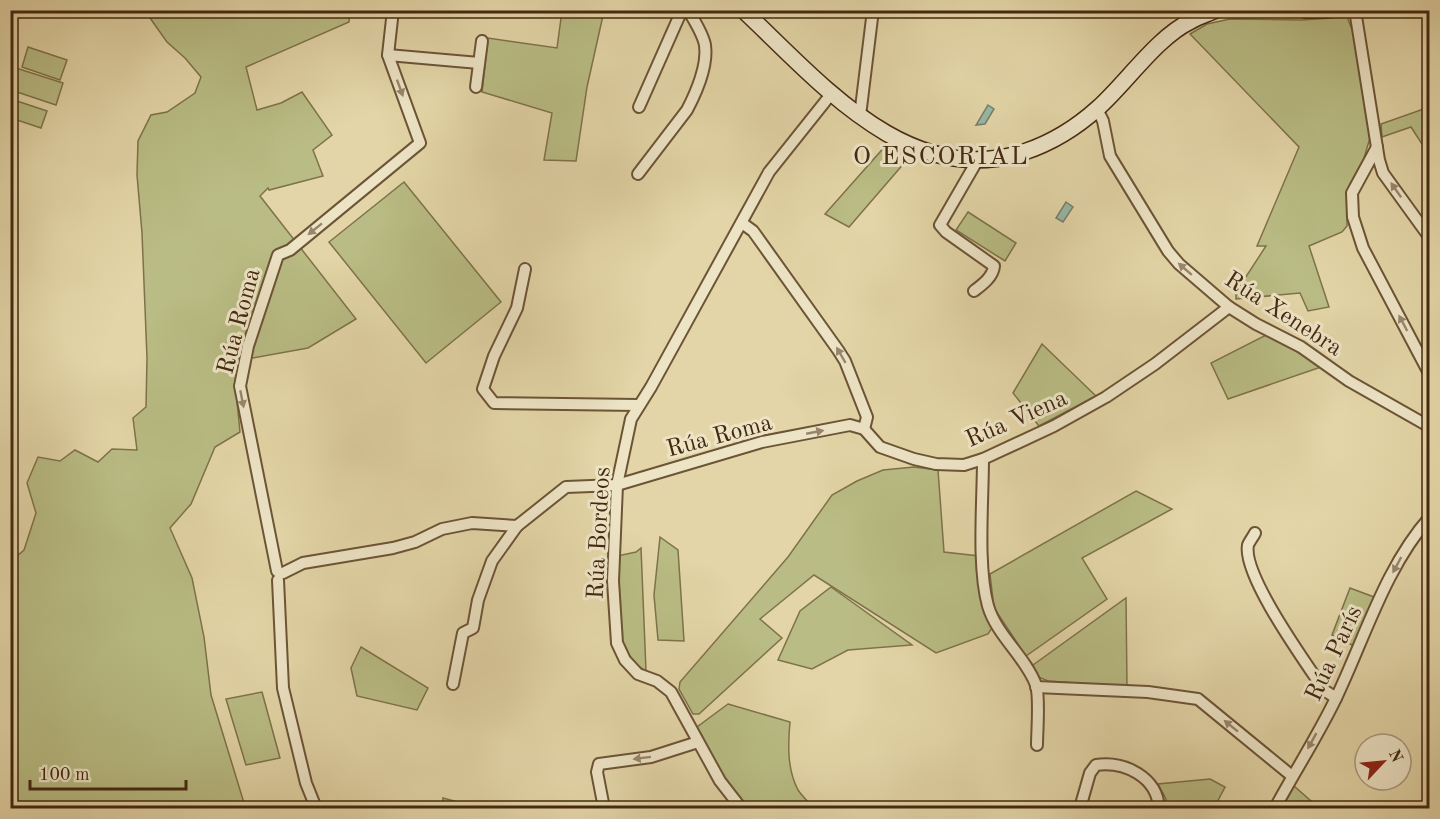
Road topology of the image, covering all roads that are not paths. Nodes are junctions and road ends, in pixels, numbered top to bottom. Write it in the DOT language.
graph roads {
  1 [pos="393,10"];
  2 [pos="682,10"];
  3 [pos="688,10"];
  4 [pos="743,10"];
  5 [pos="873,10"];
  6 [pos="1305,10"];
  7 [pos="1328,10"];
  8 [pos="1355,10"];
  9 [pos="1210,12"];
  10 [pos="482,40"];
  11 [pos="388,55"];
  12 [pos="480,63"];
  13 [pos="476,87"];
  14 [pos="832,93"];
  15 [pos="639,107"];
  16 [pos="1096,110"];
  17 [pos="860,116"];
  18 [pos="1377,147"];
  19 [pos="977,161"];
  20 [pos="638,174"];
  21 [pos="742,223"];
  22 [pos="1430,238"];
  23 [pos="525,269"];
  24 [pos="974,291"];
  25 [pos="1229,307"];
  26 [pos="1430,375"];
  27 [pos="638,405"];
  28 [pos="1430,427"];
  29 [pos="864,429"];
  30 [pos="983,459"];
  31 [pos="617,485"];
  32 [pos="1430,517"];
  33 [pos="517,526"];
  34 [pos="1255,533"];
  35 [pos="279,575"];
  36 [pos="453,684"];
  37 [pos="1036,687"];
  38 [pos="1336,698"];
  39 [pos="698,742"];
  40 [pos="1037,745"];
  41 [pos="1292,776"];
  42 [pos="316,808"];
  43 [pos="604,808"];
  44 [pos="741,808"];
  45 [pos="1080,808"];
  46 [pos="1159,808"];
  47 [pos="1275,808"];
  1 -- 11 [label="street, Rúa Roma"];
  2 -- 15 [label="street"];
  3 -- 20 [label="street"];
  4 -- 14 [label="main road"];
  5 -- 17 [label="street"];
  6 -- 7 [label="main road"];
  8 -- 18 [label="street"];
  9 -- 16 [label="main road"];
  10 -- 12 [label="street"];
  11 -- 12 [label="street"];
  11 -- 35 [label="street, Rúa Roma, one-way"];
  12 -- 13 [label="street"];
  14 -- 17 [label="main road"];
  14 -- 21 [label="street, Rúa Bordeos"];
  16 -- 19 [label="main road"];
  25 -- 16 [label="street, Rúa Xenebra, one-way"];
  17 -- 19 [label="main road"];
  22 -- 18 [label="street, one-way"];
  26 -- 18 [label="street, one-way"];
  19 -- 24 [label="street"];
  21 -- 27 [label="street, Rúa Bordeos"];
  29 -- 21 [label="street, one-way"];
  23 -- 27 [label="street"];
  25 -- 28 [label="street, Rúa Xenebra"];
  25 -- 30 [label="street, Rúa Viena"];
  27 -- 31 [label="street, Rúa Bordeos"];
  29 -- 30 [label="street, Rúa Viena"];
  31 -- 29 [label="street, Rúa Roma, one-way"];
  30 -- 37 [label="street"];
  31 -- 33 [label="street, Rúa Roma"];
  31 -- 39 [label="street, Rúa Bordeos"];
  32 -- 38 [label="street, Rúa París, one-way"];
  33 -- 35 [label="street"];
  33 -- 36 [label="street, Rúa Roma"];
  34 -- 38 [label="street"];
  35 -- 42 [label="street"];
  37 -- 40 [label="street"];
  41 -- 37 [label="street, one-way"];
  38 -- 41 [label="street, Rúa París, one-way"];
  39 -- 43 [label="street, one-way"];
  39 -- 44 [label="street, Rúa Bordeos"];
  41 -- 47 [label="street, Rúa París"];
  45 -- 46 [label="street"];
}
